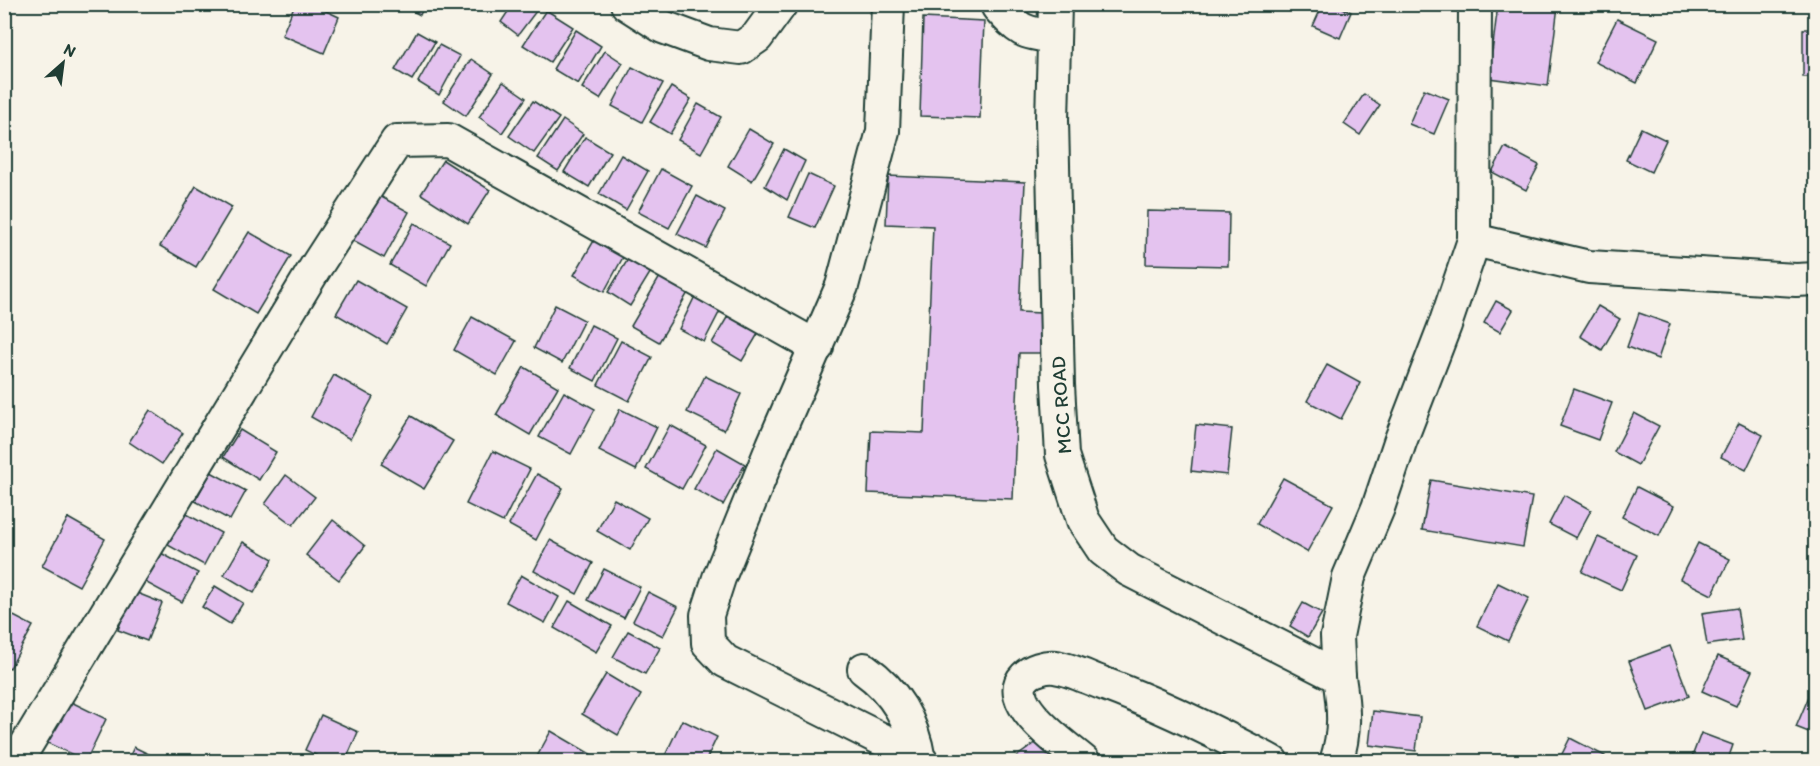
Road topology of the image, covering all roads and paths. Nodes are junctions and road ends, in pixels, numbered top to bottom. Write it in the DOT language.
graph roads {
  1 [pos="627,4"];
  2 [pos="781,4"];
  3 [pos="888,4"];
  4 [pos="998,4"];
  5 [pos="1055,4"];
  6 [pos="1475,4"];
  7 [pos="1054,36"];
  8 [pos="1474,240"];
  9 [pos="1815,279"];
  10 [pos="817,347"];
  11 [pos="864,669"];
  12 [pos="1339,677"];
  13 [pos="921,761"];
  14 [pos="16,762"];
  15 [pos="1084,762"];
  16 [pos="1272,762"];
  17 [pos="1336,762"];
  1 -- 2 [label="street"];
  3 -- 10 [label="street"];
  4 -- 7 [label="street"];
  5 -- 7 [label="street, MCC ROAD"];
  6 -- 8 [label="street"];
  7 -- 12 [label="street, MCC ROAD"];
  8 -- 9 [label="street"];
  8 -- 12 [label="street"];
  10 -- 13 [label="street"];
  10 -- 14 [label="street"];
  11 -- 13 [label="street"];
  12 -- 17 [label="street"];
  15 -- 16 [label="street"];
}
